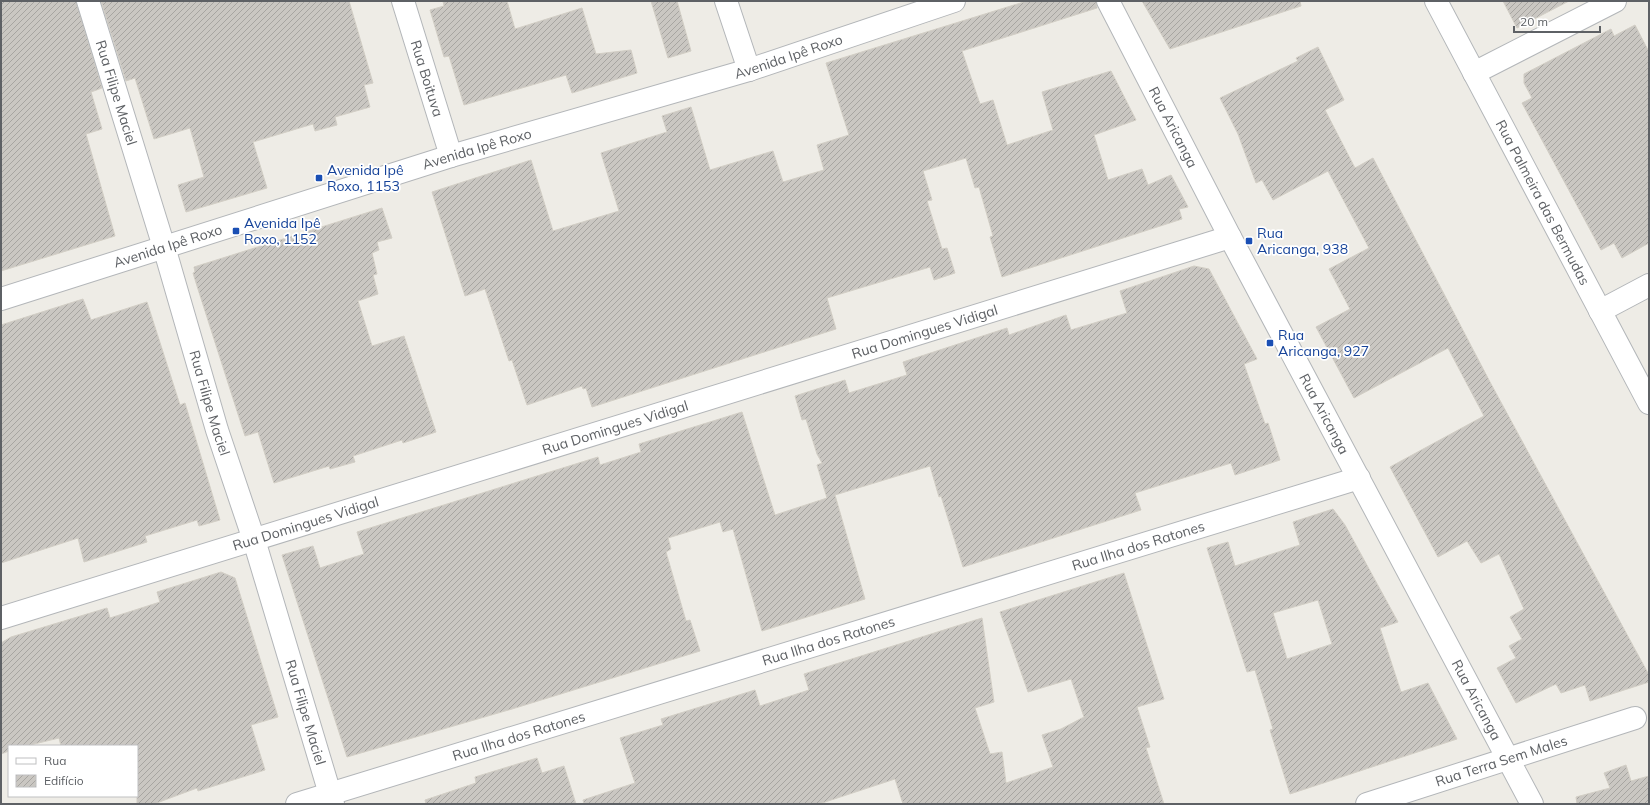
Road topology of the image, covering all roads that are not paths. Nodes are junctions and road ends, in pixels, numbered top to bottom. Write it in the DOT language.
graph roads {
  1 [pos="88,1"];
  2 [pos="403,1"];
  3 [pos="726,1"];
  4 [pos="954,1"];
  5 [pos="1108,1"];
  6 [pos="1436,1"];
  7 [pos="1614,1"];
  8 [pos="749,70"];
  9 [pos="1474,73"];
  10 [pos="451,156"];
  11 [pos="1230,236"];
  12 [pos="164,247"];
  13 [pos="1649,285"];
  14 [pos="1,299"];
  15 [pos="1600,311"];
  16 [pos="1649,404"];
  17 [pos="1359,478"];
  18 [pos="254,540"];
  19 [pos="1,618"];
  20 [pos="1635,718"];
  21 [pos="1508,759"];
  22 [pos="331,799"];
  23 [pos="297,804"];
  24 [pos="1367,804"];
  25 [pos="1532,804"];
  1 -- 12 [label="street, Rua Filipe Maciel"];
  2 -- 10 [label="street, Rua Boituva"];
  3 -- 8 [label="street"];
  4 -- 8 [label="street, Avenida Ipê Roxo"];
  5 -- 11 [label="street, Rua Aricanga"];
  6 -- 9 [label="street, Rua Palmeira das Bermudas"];
  7 -- 9 [label="street"];
  8 -- 10 [label="street, Avenida Ipê Roxo"];
  9 -- 15 [label="street, Rua Palmeira das Bermudas"];
  10 -- 12 [label="street, Avenida Ipê Roxo"];
  11 -- 17 [label="street, Rua Aricanga"];
  11 -- 18 [label="street, Rua Domingues Vidigal"];
  12 -- 14 [label="street, Avenida Ipê Roxo"];
  12 -- 18 [label="street, Rua Filipe Maciel"];
  13 -- 15 [label="street"];
  15 -- 16 [label="street, Rua Palmeira das Bermudas"];
  17 -- 21 [label="street, Rua Aricanga"];
  17 -- 22 [label="street, Rua Ilha dos Ratones"];
  18 -- 19 [label="street, Rua Domingues Vidigal"];
  18 -- 22 [label="street, Rua Filipe Maciel"];
  20 -- 21 [label="street, Rua Terra Sem Males"];
  21 -- 24 [label="street, Rua Terra Sem Males"];
  21 -- 25 [label="street, Rua Aricanga"];
  22 -- 23 [label="street, Rua Ilha dos Ratones"];
}
